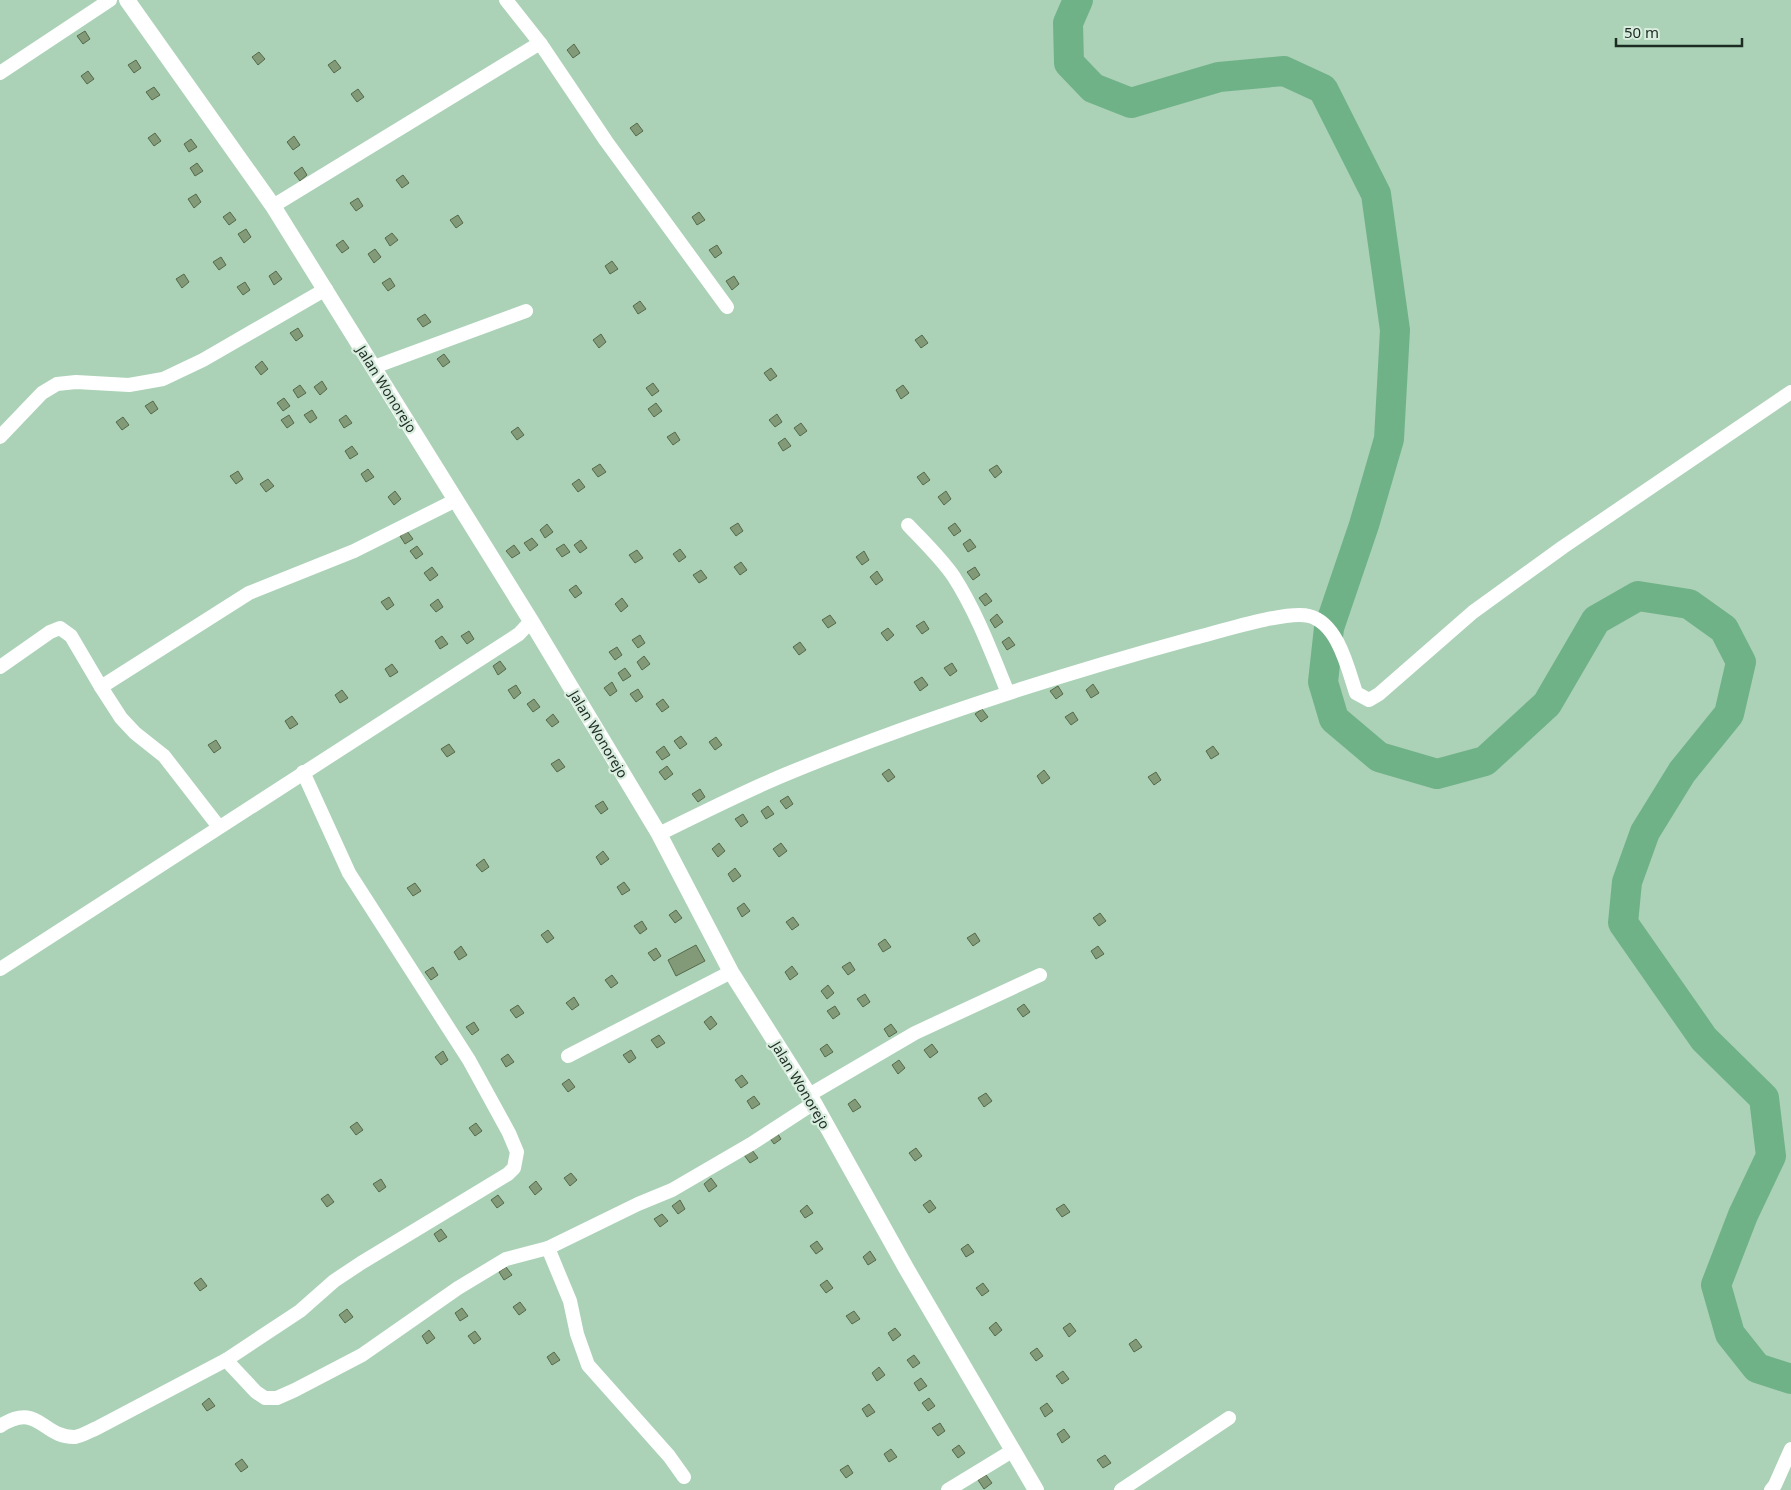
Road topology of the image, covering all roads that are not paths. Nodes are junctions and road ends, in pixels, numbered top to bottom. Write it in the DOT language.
graph roads {
  1 [pos="110,0"];
  2 [pos="127,0"];
  3 [pos="506,0"];
  4 [pos="540,43"];
  5 [pos="0,73"];
  6 [pos="273,206"];
  7 [pos="326,289"];
  8 [pos="727,307"];
  9 [pos="526,311"];
  10 [pos="374,367"];
  11 [pos="1791,392"];
  12 [pos="0,437"];
  13 [pos="456,500"];
  14 [pos="908,525"];
  15 [pos="531,621"];
  16 [pos="0,667"];
  17 [pos="101,687"];
  18 [pos="1008,693"];
  19 [pos="303,772"];
  20 [pos="219,827"];
  21 [pos="659,834"];
  22 [pos="0,969"];
  23 [pos="731,972"];
  24 [pos="1040,975"];
  25 [pos="568,1056"];
  26 [pos="812,1099"];
  27 [pos="548,1248"];
  28 [pos="226,1360"];
  29 [pos="1229,1418"];
  30 [pos="0,1426"];
  31 [pos="1791,1449"];
  32 [pos="1012,1451"];
  33 [pos="684,1477"];
  34 [pos="948,1490"];
  35 [pos="1036,1490"];
  36 [pos="1121,1490"];
  37 [pos="1771,1490"];
  1 -- 5 [label="street"];
  2 -- 6 [label="street, Jalan Wonorejo"];
  3 -- 4 [label="street"];
  4 -- 6 [label="street"];
  4 -- 8 [label="street"];
  6 -- 7 [label="street, Jalan Wonorejo"];
  7 -- 10 [label="street, Jalan Wonorejo"];
  7 -- 12 [label="street"];
  9 -- 10 [label="street"];
  10 -- 13 [label="street, Jalan Wonorejo"];
  11 -- 18 [label="street"];
  13 -- 15 [label="street, Jalan Wonorejo"];
  13 -- 17 [label="street"];
  14 -- 18 [label="street"];
  15 -- 19 [label="street"];
  15 -- 21 [label="street, Jalan Wonorejo"];
  16 -- 17 [label="street"];
  17 -- 20 [label="street"];
  18 -- 21 [label="street"];
  19 -- 20 [label="street"];
  19 -- 28 [label="street"];
  20 -- 22 [label="street"];
  21 -- 23 [label="street, Jalan Wonorejo"];
  23 -- 25 [label="street"];
  23 -- 26 [label="street, Jalan Wonorejo"];
  24 -- 26 [label="street"];
  26 -- 27 [label="street"];
  26 -- 32 [label="street, Jalan Wonorejo"];
  27 -- 28 [label="street"];
  27 -- 33 [label="street"];
  28 -- 30 [label="street"];
  29 -- 36 [label="street"];
  31 -- 37 [label="street"];
  32 -- 34 [label="street"];
  32 -- 35 [label="street, Jalan Wonorejo"];
}
